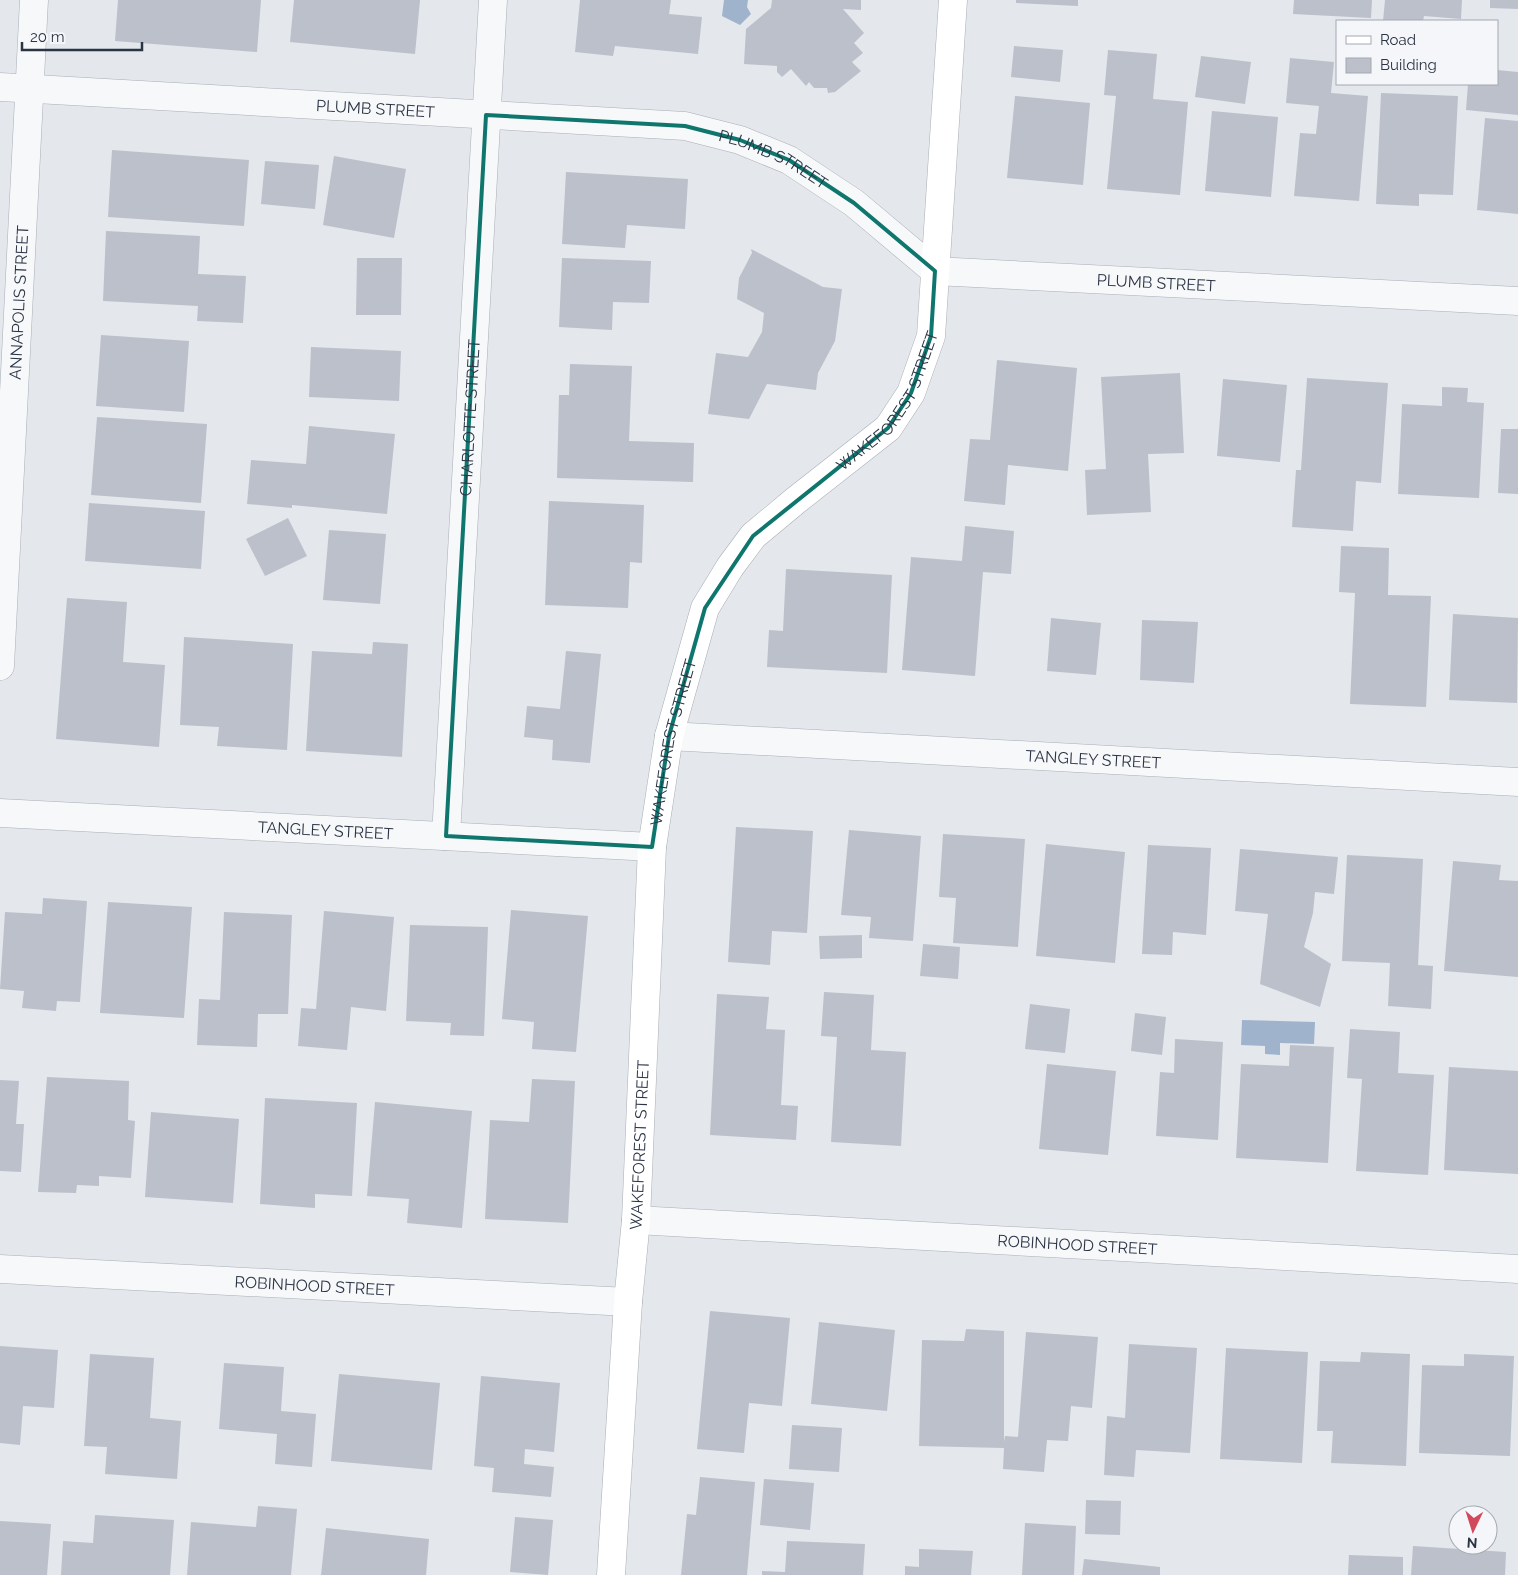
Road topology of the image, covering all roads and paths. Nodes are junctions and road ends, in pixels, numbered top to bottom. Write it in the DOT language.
graph roads {
  1 [pos="34,0"];
  2 [pos="493,0"];
  3 [pos="953,0"];
  4 [pos="0,87"];
  5 [pos="29,88"];
  6 [pos="486,115"];
  7 [pos="935,271"];
  8 [pos="1518,301"];
  9 [pos="0,666"];
  10 [pos="668,736"];
  11 [pos="1518,782"];
  12 [pos="0,813"];
  13 [pos="446,836"];
  14 [pos="652,847"];
  15 [pos="636,1220"];
  16 [pos="0,1269"];
  17 [pos="1518,1269"];
  18 [pos="628,1302"];
  19 [pos="611,1575"];
  1 -- 5 [label="street, ANNAPOLIS STREET"];
  2 -- 6 [label="street, CHARLOTTE STREET"];
  3 -- 7 [label="street, WAKEFOREST STREET"];
  4 -- 5 [label="street, PLUMB STREET"];
  5 -- 6 [label="street, PLUMB STREET"];
  5 -- 9 [label="street, ANNAPOLIS STREET"];
  6 -- 7 [label="street, PLUMB STREET"];
  6 -- 13 [label="street, CHARLOTTE STREET"];
  7 -- 8 [label="street, PLUMB STREET"];
  7 -- 10 [label="street, WAKEFOREST STREET"];
  10 -- 11 [label="street, TANGLEY STREET"];
  10 -- 14 [label="street, WAKEFOREST STREET"];
  12 -- 13 [label="street, TANGLEY STREET"];
  13 -- 14 [label="street, TANGLEY STREET"];
  14 -- 15 [label="street, WAKEFOREST STREET"];
  15 -- 17 [label="street, ROBINHOOD STREET"];
  15 -- 18 [label="street, WAKEFOREST STREET"];
  16 -- 18 [label="street, ROBINHOOD STREET"];
  18 -- 19 [label="street, WAKEFOREST STREET"];
}
